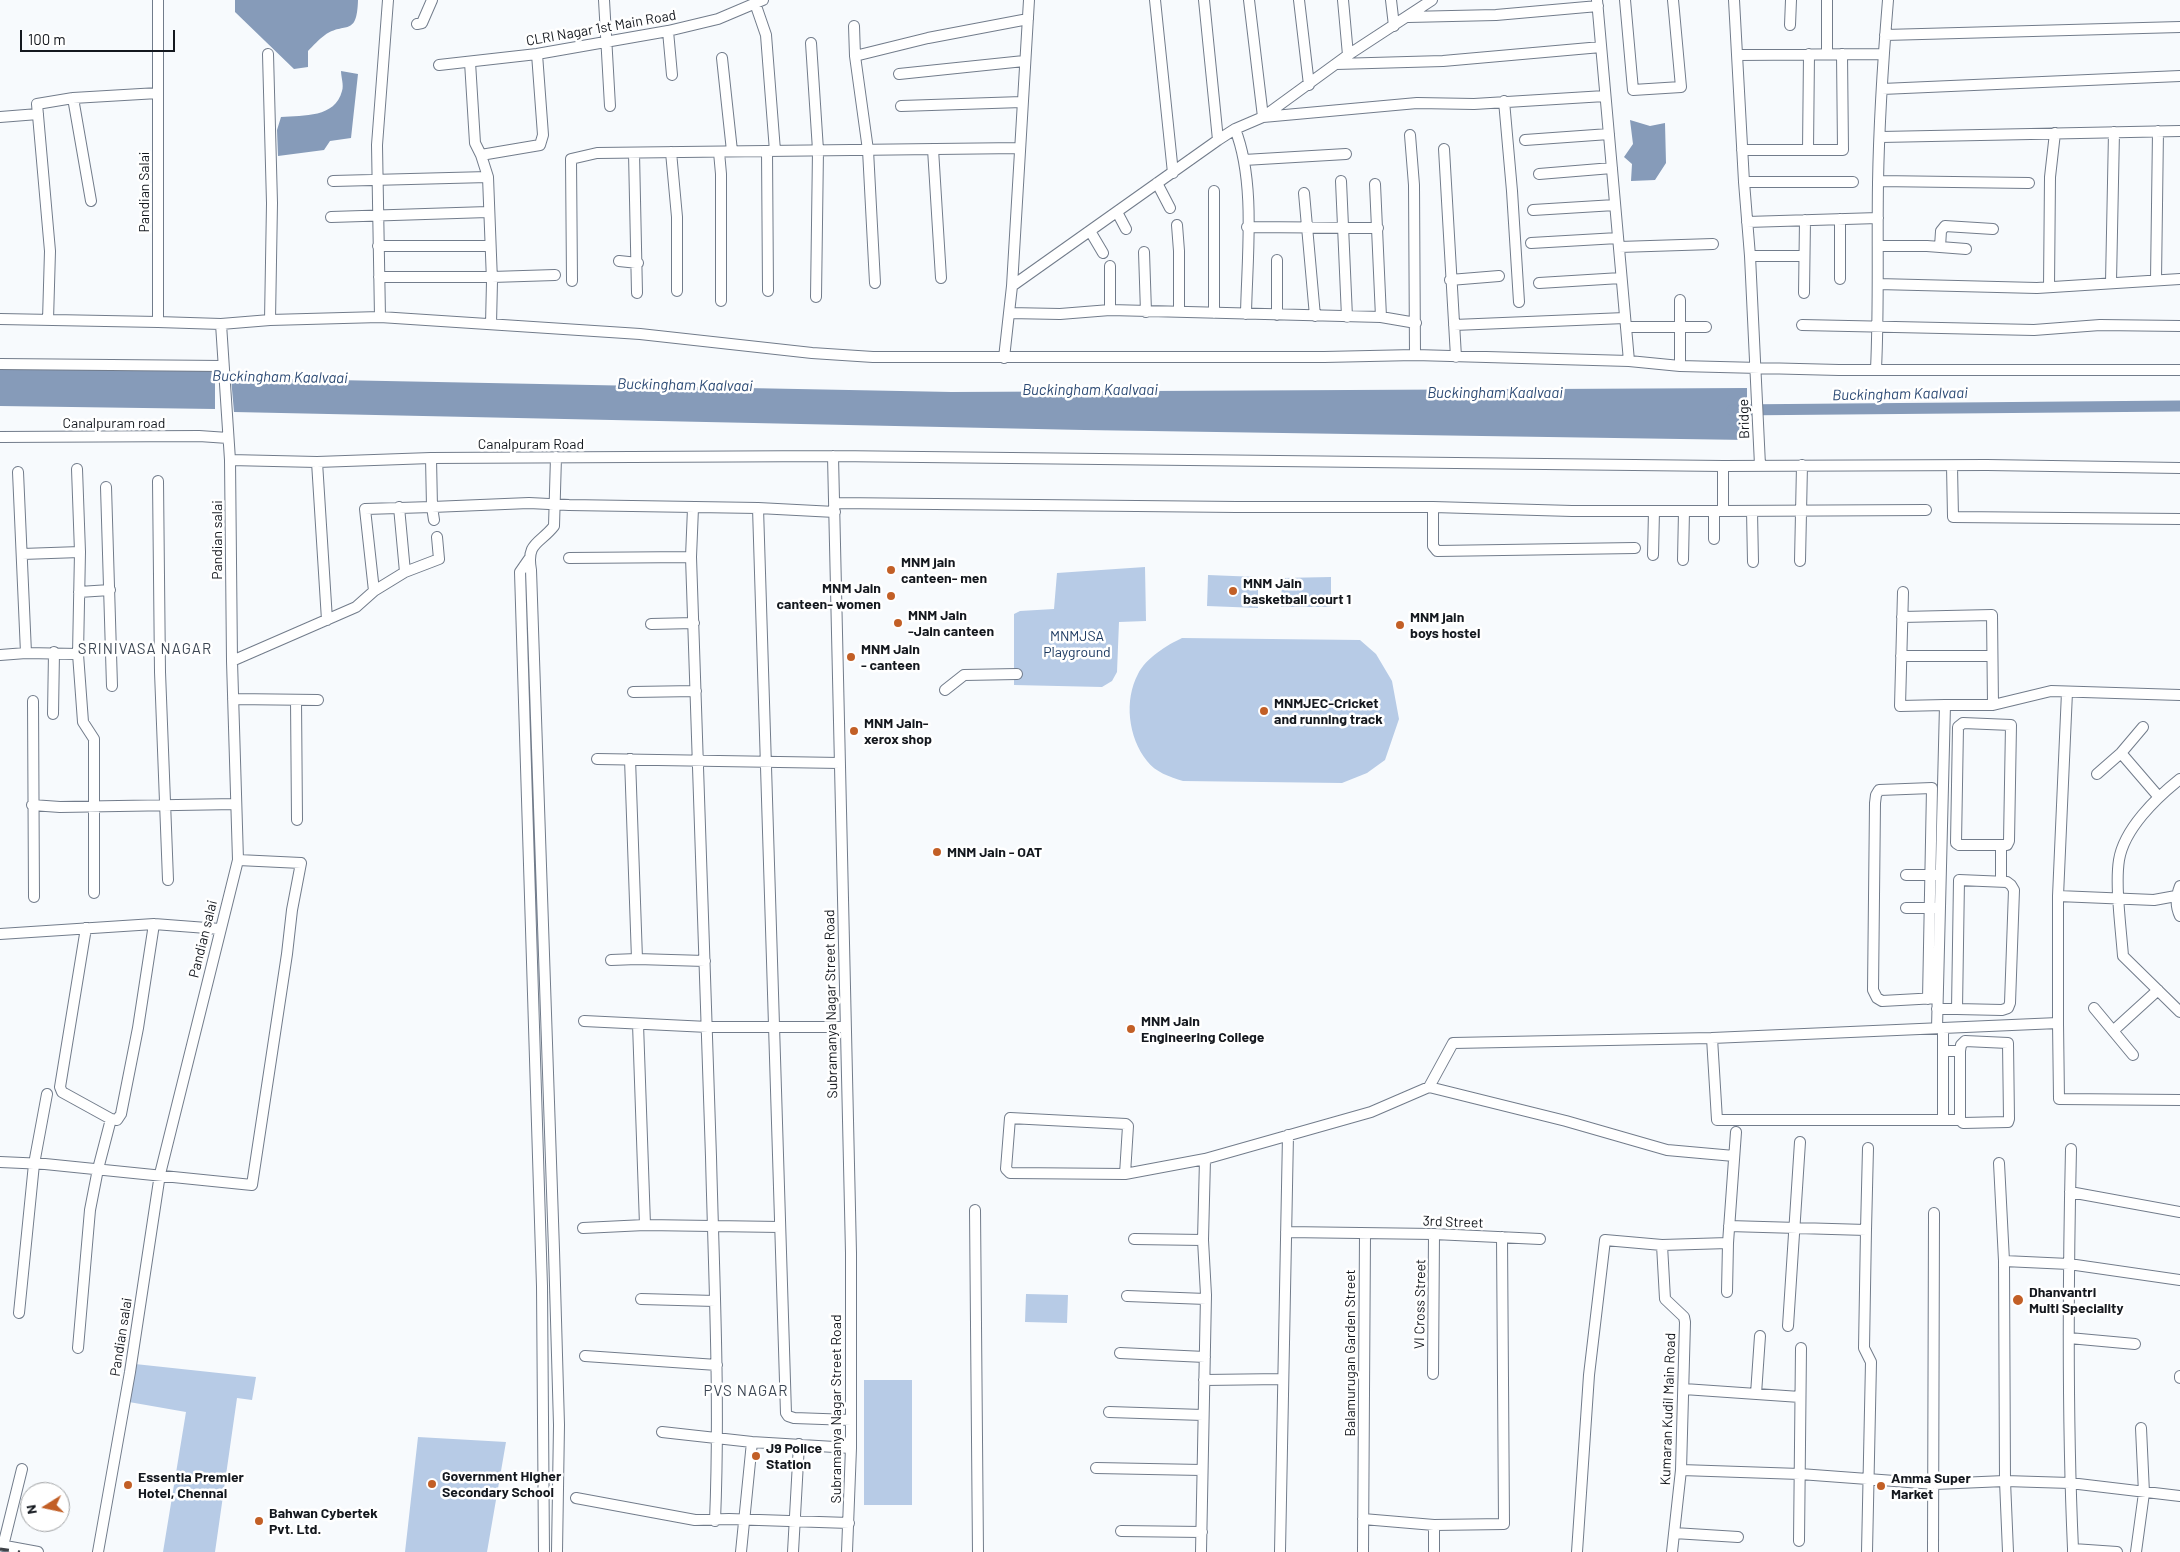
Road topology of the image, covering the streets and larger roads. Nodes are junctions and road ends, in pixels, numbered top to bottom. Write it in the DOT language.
graph roads {
  1 [pos="158,0"];
  2 [pos="388,0"];
  3 [pos="432,0"];
  4 [pos="604,0"];
  5 [pos="1029,0"];
  6 [pos="1155,0"];
  7 [pos="1204,0"];
  8 [pos="1249,0"];
  9 [pos="1299,0"];
  10 [pos="1343,0"];
  11 [pos="1391,0"];
  12 [pos="1432,0"];
  13 [pos="1625,0"];
  14 [pos="1673,0"];
  15 [pos="1734,0"];
  16 [pos="1791,0"];
  17 [pos="1827,0"];
  18 [pos="1888,0"];
  19 [pos="759,2"];
  20 [pos="1597,3"];
  21 [pos="1407,17"];
  22 [pos="1028,18"];
  23 [pos="417,24"];
  24 [pos="1790,25"];
  25 [pos="854,26"];
  26 [pos="1394,26"];
  27 [pos="2180,27"];
  28 [pos="668,31"];
  29 [pos="1885,35"];
  30 [pos="606,41"];
  31 [pos="811,43"];
  32 [pos="1601,48"];
  33 [pos="268,54"];
  34 [pos="537,54"];
  35 [pos="1809,54"];
  36 [pos="1826,54"];
  37 [pos="1842,54"];
  38 [pos="1883,54"];
  39 [pos="1348,55"];
  40 [pos="1737,55"];
  41 [pos="855,56"];
  42 [pos="722,58"];
  43 [pos="1024,60"];
  44 [pos="470,62"];
  45 [pos="439,64"];
  46 [pos="1335,64"];
  47 [pos="899,74"];
  48 [pos="672,75"];
  49 [pos="2180,76"];
  50 [pos="1309,85"];
  51 [pos="1882,90"];
  52 [pos="158,93"];
  53 [pos="1606,96"];
  54 [pos="73,98"];
  55 [pos="1504,101"];
  56 [pos="1022,102"];
  57 [pos="610,106"];
  58 [pos="901,106"];
  59 [pos="38,114"];
  60 [pos="1263,116"];
  61 [pos="0,117"];
  62 [pos="1235,129"];
  63 [pos="2158,131"];
  64 [pos="2180,131"];
  65 [pos="2114,132"];
  66 [pos="2055,133"];
  67 [pos="1609,134"];
  68 [pos="1410,135"];
  69 [pos="1881,137"];
  70 [pos="1218,140"];
  71 [pos="1525,140"];
  72 [pos="1020,148"];
  73 [pos="933,149"];
  74 [pos="1444,149"];
  75 [pos="818,150"];
  76 [pos="868,150"];
  77 [pos="1742,150"];
  78 [pos="1808,150"];
  79 [pos="732,151"];
  80 [pos="771,151"];
  81 [pos="672,152"];
  82 [pos="719,152"];
  83 [pos="634,153"];
  84 [pos="1346,154"];
  85 [pos="481,155"];
  86 [pos="1244,160"];
  87 [pos="1612,168"];
  88 [pos="1172,172"];
  89 [pos="1539,174"];
  90 [pos="488,176"];
  91 [pos="378,180"];
  92 [pos="334,181"];
  93 [pos="1340,181"];
  94 [pos="1878,181"];
  95 [pos="1744,182"];
  96 [pos="1852,182"];
  97 [pos="1157,183"];
  98 [pos="2029,183"];
  99 [pos="1375,184"];
  100 [pos="1214,191"];
  101 [pos="1304,192"];
  102 [pos="91,201"];
  103 [pos="1615,206"];
  104 [pos="1170,208"];
  105 [pos="1533,210"];
  106 [pos="488,212"];
  107 [pos="1118,212"];
  108 [pos="378,216"];
  109 [pos="331,217"];
  110 [pos="1878,218"];
  111 [pos="1840,219"];
  112 [pos="1805,220"];
  113 [pos="1747,222"];
  114 [pos="1177,225"];
  115 [pos="1247,227"];
  116 [pos="1308,228"];
  117 [pos="1343,228"];
  118 [pos="1378,228"];
  119 [pos="1126,229"];
  120 [pos="1993,229"];
  121 [pos="1090,231"];
  122 [pos="1618,242"];
  123 [pos="1531,243"];
  124 [pos="1713,244"];
  125 [pos="378,246"];
  126 [pos="490,246"];
  127 [pos="1879,246"];
  128 [pos="1940,248"];
  129 [pos="1966,249"];
  130 [pos="1144,252"];
  131 [pos="1103,253"];
  132 [pos="1750,256"];
  133 [pos="1804,256"];
  134 [pos="1277,260"];
  135 [pos="619,261"];
  136 [pos="638,263"];
  137 [pos="1110,266"];
  138 [pos="554,275"];
  139 [pos="1499,276"];
  140 [pos="379,277"];
  141 [pos="492,277"];
  142 [pos="941,278"];
  143 [pos="1621,278"];
  144 [pos="1840,279"];
  145 [pos="2180,279"];
  146 [pos="1450,280"];
  147 [pos="2156,280"];
  148 [pos="572,281"];
  149 [pos="2111,282"];
  150 [pos="874,283"];
  151 [pos="1539,283"];
  152 [pos="1878,284"];
  153 [pos="1012,286"];
  154 [pos="2049,287"];
  155 [pos="677,291"];
  156 [pos="768,291"];
  157 [pos="1804,292"];
  158 [pos="637,293"];
  159 [pos="816,297"];
  160 [pos="1680,300"];
  161 [pos="721,301"];
  162 [pos="1518,302"];
  163 [pos="1110,310"];
  164 [pos="1146,312"];
  165 [pos="1179,312"];
  166 [pos="1009,313"];
  167 [pos="1214,313"];
  168 [pos="1246,314"];
  169 [pos="1277,315"];
  170 [pos="1315,316"];
  171 [pos="380,317"];
  172 [pos="1347,317"];
  173 [pos="1381,318"];
  174 [pos="0,319"];
  175 [pos="48,320"];
  176 [pos="270,320"];
  177 [pos="158,322"];
  178 [pos="1625,322"];
  179 [pos="1416,323"];
  180 [pos="221,324"];
  181 [pos="491,324"];
  182 [pos="1454,325"];
  183 [pos="1802,325"];
  184 [pos="1878,326"];
  185 [pos="2180,326"];
  186 [pos="1680,327"];
  187 [pos="1706,327"];
  188 [pos="1415,355"];
  189 [pos="1456,356"];
  190 [pos="1004,358"];
  191 [pos="1629,361"];
  192 [pos="0,364"];
  193 [pos="222,366"];
  194 [pos="1680,366"];
  195 [pos="1755,367"];
  196 [pos="1876,369"];
  197 [pos="2180,370"];
  198 [pos="0,437"];
  199 [pos="228,438"];
  200 [pos="833,456"];
  201 [pos="556,457"];
  202 [pos="431,458"];
  203 [pos="230,460"];
  204 [pos="317,462"];
  205 [pos="1760,465"];
  206 [pos="1802,465"];
  207 [pos="1724,466"];
  208 [pos="1952,466"];
  209 [pos="2180,468"];
  210 [pos="77,469"];
  211 [pos="18,472"];
  212 [pos="158,480"];
  213 [pos="106,487"];
  214 [pos="555,505"];
  215 [pos="399,507"];
  216 [pos="432,507"];
  217 [pos="835,507"];
  218 [pos="1433,507"];
  219 [pos="693,508"];
  220 [pos="758,508"];
  221 [pos="1926,510"];
  222 [pos="1654,511"];
  223 [pos="1684,511"];
  224 [pos="1752,511"];
  225 [pos="1801,511"];
  226 [pos="1719,512"];
  227 [pos="2180,519"];
  228 [pos="434,520"];
  229 [pos="437,537"];
  230 [pos="1714,539"];
  231 [pos="1635,548"];
  232 [pos="80,552"];
  233 [pos="22,554"];
  234 [pos="1653,555"];
  235 [pos="691,557"];
  236 [pos="569,558"];
  237 [pos="529,559"];
  238 [pos="1683,560"];
  239 [pos="1800,561"];
  240 [pos="1753,562"];
  241 [pos="405,572"];
  242 [pos="110,590"];
  243 [pos="374,591"];
  244 [pos="79,592"];
  245 [pos="1903,592"];
  246 [pos="1902,618"];
  247 [pos="327,620"];
  248 [pos="694,623"];
  249 [pos="651,624"];
  250 [pos="54,652"];
  251 [pos="26,653"];
  252 [pos="78,654"];
  253 [pos="0,655"];
  254 [pos="1901,656"];
  255 [pos="1992,656"];
  256 [pos="232,660"];
  257 [pos="1017,674"];
  258 [pos="112,686"];
  259 [pos="945,690"];
  260 [pos="696,691"];
  261 [pos="633,692"];
  262 [pos="2067,692"];
  263 [pos="2180,695"];
  264 [pos="233,699"];
  265 [pos="296,700"];
  266 [pos="318,700"];
  267 [pos="33,701"];
  268 [pos="1945,705"];
  269 [pos="1993,705"];
  270 [pos="54,714"];
  271 [pos="1945,727"];
  272 [pos="1958,727"];
  273 [pos="2144,727"];
  274 [pos="2121,753"];
  275 [pos="597,759"];
  276 [pos="630,759"];
  277 [pos="699,762"];
  278 [pos="766,762"];
  279 [pos="840,763"];
  280 [pos="2097,774"];
  281 [pos="2180,780"];
  282 [pos="1938,789"];
  283 [pos="2158,796"];
  284 [pos="236,804"];
  285 [pos="32,805"];
  286 [pos="94,806"];
  287 [pos="165,806"];
  288 [pos="296,820"];
  289 [pos="1942,837"];
  290 [pos="1956,837"];
  291 [pos="2001,846"];
  292 [pos="238,860"];
  293 [pos="1906,875"];
  294 [pos="1937,877"];
  295 [pos="168,880"];
  296 [pos="1959,880"];
  297 [pos="2000,882"];
  298 [pos="2178,891"];
  299 [pos="94,893"];
  300 [pos="2058,896"];
  301 [pos="34,897"];
  302 [pos="2119,898"];
  303 [pos="1906,908"];
  304 [pos="1935,908"];
  305 [pos="2180,916"];
  306 [pos="154,924"];
  307 [pos="86,928"];
  308 [pos="220,929"];
  309 [pos="0,934"];
  310 [pos="637,959"];
  311 [pos="611,960"];
  312 [pos="705,961"];
  313 [pos="2158,990"];
  314 [pos="1933,998"];
  315 [pos="2094,1008"];
  316 [pos="1937,1009"];
  317 [pos="1957,1009"];
  318 [pos="2180,1012"];
  319 [pos="584,1021"];
  320 [pos="2058,1023"];
  321 [pos="638,1024"];
  322 [pos="845,1026"];
  323 [pos="708,1027"];
  324 [pos="774,1027"];
  325 [pos="1940,1028"];
  326 [pos="2113,1031"];
  327 [pos="1712,1038"];
  328 [pos="1960,1051"];
  329 [pos="1943,1052"];
  330 [pos="2134,1055"];
  331 [pos="1428,1087"];
  332 [pos="47,1094"];
  333 [pos="2180,1100"];
  334 [pos="111,1119"];
  335 [pos="1943,1120"];
  336 [pos="1960,1120"];
  337 [pos="1736,1132"];
  338 [pos="1288,1135"];
  339 [pos="1800,1142"];
  340 [pos="1868,1148"];
  341 [pos="2071,1149"];
  342 [pos="1734,1156"];
  343 [pos="1205,1159"];
  344 [pos="0,1162"];
  345 [pos="1999,1163"];
  346 [pos="34,1164"];
  347 [pos="98,1169"];
  348 [pos="160,1174"];
  349 [pos="1124,1174"];
  350 [pos="2070,1192"];
  351 [pos="974,1210"];
  352 [pos="2180,1212"];
  353 [pos="1934,1213"];
  354 [pos="645,1225"];
  355 [pos="1729,1226"];
  356 [pos="713,1227"];
  357 [pos="780,1227"];
  358 [pos="1795,1227"];
  359 [pos="583,1228"];
  360 [pos="1866,1230"];
  361 [pos="1286,1232"];
  362 [pos="1365,1234"];
  363 [pos="1434,1234"];
  364 [pos="1502,1237"];
  365 [pos="1134,1239"];
  366 [pos="1540,1239"];
  367 [pos="1203,1240"];
  368 [pos="1728,1244"];
  369 [pos="1662,1245"];
  370 [pos="2004,1260"];
  371 [pos="2069,1264"];
  372 [pos="2180,1280"];
  373 [pos="1727,1292"];
  374 [pos="1127,1296"];
  375 [pos="641,1299"];
  376 [pos="1206,1299"];
  377 [pos="715,1301"];
  378 [pos="20,1313"];
  379 [pos="1788,1326"];
  380 [pos="1760,1336"];
  381 [pos="2069,1338"];
  382 [pos="2135,1344"];
  383 [pos="78,1348"];
  384 [pos="1801,1348"];
  385 [pos="1120,1353"];
  386 [pos="585,1356"];
  387 [pos="1205,1357"];
  388 [pos="717,1366"];
  389 [pos="1433,1374"];
  390 [pos="1204,1380"];
  391 [pos="1283,1380"];
  392 [pos="1684,1389"];
  393 [pos="1756,1394"];
  394 [pos="1800,1397"];
  395 [pos="1109,1412"];
  396 [pos="1203,1415"];
  397 [pos="850,1420"];
  398 [pos="2141,1428"];
  399 [pos="662,1432"];
  400 [pos="718,1438"];
  401 [pos="752,1442"];
  402 [pos="799,1444"];
  403 [pos="851,1448"];
  404 [pos="1096,1468"];
  405 [pos="22,1469"];
  406 [pos="1202,1470"];
  407 [pos="1681,1470"];
  408 [pos="1800,1474"];
  409 [pos="1868,1479"];
  410 [pos="2005,1481"];
  411 [pos="1935,1484"];
  412 [pos="2070,1484"];
  413 [pos="2144,1494"];
  414 [pos="2180,1496"];
  415 [pos="576,1498"];
  416 [pos="746,1519"];
  417 [pos="1363,1519"];
  418 [pos="715,1521"];
  419 [pos="794,1522"];
  420 [pos="849,1523"];
  421 [pos="1434,1525"];
  422 [pos="1121,1531"];
  423 [pos="1202,1532"];
  424 [pos="1674,1533"];
  425 [pos="1738,1537"];
  426 [pos="1800,1541"];
  427 [pos="1,1545"];
  428 [pos="2073,1550"];
  429 [pos="38,1552"];
  430 [pos="98,1552"];
  431 [pos="544,1552"];
  432 [pos="557,1552"];
  433 [pos="741,1552"];
  434 [pos="793,1552"];
  435 [pos="847,1552"];
  436 [pos="978,1552"];
  437 [pos="1201,1552"];
  438 [pos="1280,1552"];
  439 [pos="1363,1552"];
  440 [pos="1434,1552"];
  441 [pos="1577,1552"];
  442 [pos="1672,1552"];
  443 [pos="1867,1552"];
  444 [pos="1933,1552"];
  445 [pos="2008,1552"];
  446 [pos="2116,1552"];
  447 [pos="2136,1552"];
  1 -- 52 [label="street, Pandian Salai"];
  2 -- 91 [label="street"];
  3 -- 23 [label="street"];
  4 -- 30 [label="street"];
  5 -- 22 [label="street"];
  6 -- 88 [label="street"];
  7 -- 70 [label="street"];
  8 -- 60 [label="street"];
  9 -- 50 [label="street"];
  10 -- 39 [label="street"];
  11 -- 26 [label="street"];
  12 -- 21 [label="street"];
  13 -- 14 [label="street"];
  15 -- 40 [label="street, Bridge"];
  16 -- 24 [label="street"];
  17 -- 36 [label="street"];
  18 -- 29 [label="street"];
  19 -- 28 [label="street, CLRI Nagar 1st Main Road"];
  19 -- 80 [label="street"];
  20 -- 21 [label="street"];
  20 -- 32 [label="street"];
  21 -- 26 [label="street"];
  22 -- 41 [label="street"];
  22 -- 43 [label="street"];
  25 -- 41 [label="street"];
  26 -- 39 [label="street"];
  27 -- 29 [label="street"];
  28 -- 30 [label="street, CLRI Nagar 1st Main Road"];
  28 -- 48 [label="street"];
  29 -- 38 [label="street"];
  30 -- 34 [label="street, CLRI Nagar 1st Main Road"];
  30 -- 57 [label="street"];
  31 -- 75 [label="street"];
  32 -- 46 [label="street"];
  32 -- 53 [label="street"];
  33 -- 176 [label="street"];
  34 -- 44 [label="street, CLRI Nagar 1st Main Road"];
  34 -- 85 [label="street"];
  35 -- 36 [label="street"];
  35 -- 40 [label="street"];
  35 -- 78 [label="street"];
  36 -- 37 [label="street"];
  37 -- 38 [label="street"];
  37 -- 78 [label="street"];
  38 -- 51 [label="street"];
  39 -- 46 [label="street"];
  40 -- 77 [label="street, Bridge"];
  41 -- 76 [label="street"];
  42 -- 79 [label="street"];
  43 -- 47 [label="street"];
  43 -- 56 [label="street"];
  44 -- 45 [label="street, CLRI Nagar 1st Main Road"];
  44 -- 85 [label="street"];
  46 -- 50 [label="street"];
  49 -- 51 [label="street"];
  50 -- 60 [label="street"];
  51 -- 69 [label="street"];
  52 -- 54 [label="street"];
  52 -- 177 [label="street, Pandian Salai"];
  53 -- 55 [label="street"];
  53 -- 67 [label="street"];
  54 -- 59 [label="street"];
  54 -- 102 [label="street"];
  55 -- 60 [label="street"];
  55 -- 162 [label="street"];
  56 -- 58 [label="street"];
  56 -- 72 [label="street"];
  59 -- 61 [label="street"];
  59 -- 175 [label="street"];
  60 -- 62 [label="street"];
  62 -- 70 [label="street"];
  62 -- 86 [label="street"];
  63 -- 64 [label="street"];
  63 -- 65 [label="street"];
  63 -- 147 [label="street"];
  65 -- 66 [label="street"];
  65 -- 149 [label="street"];
  66 -- 69 [label="street"];
  66 -- 154 [label="street"];
  67 -- 71 [label="street"];
  67 -- 87 [label="street"];
  68 -- 179 [label="street"];
  69 -- 94 [label="street"];
  70 -- 88 [label="street"];
  72 -- 73 [label="street"];
  72 -- 153 [label="street"];
  73 -- 76 [label="street"];
  73 -- 142 [label="street"];
  74 -- 146 [label="street"];
  75 -- 76 [label="street"];
  75 -- 80 [label="street"];
  75 -- 159 [label="street"];
  76 -- 150 [label="street"];
  77 -- 78 [label="street"];
  77 -- 95 [label="street, Bridge"];
  79 -- 80 [label="street"];
  79 -- 82 [label="street"];
  80 -- 156 [label="street"];
  81 -- 82 [label="street"];
  81 -- 83 [label="street"];
  81 -- 155 [label="street"];
  82 -- 161 [label="street"];
  83 -- 136 [label="street"];
  83 -- 148 [label="street"];
  84 -- 86 [label="street"];
  85 -- 90 [label="street"];
  86 -- 115 [label="street"];
  87 -- 89 [label="street"];
  87 -- 103 [label="street"];
  88 -- 97 [label="street"];
  90 -- 91 [label="street"];
  90 -- 106 [label="street"];
  91 -- 92 [label="street"];
  91 -- 108 [label="street"];
  93 -- 117 [label="street"];
  94 -- 98 [label="street"];
  94 -- 110 [label="street"];
  95 -- 96 [label="street"];
  95 -- 113 [label="street, Bridge"];
  97 -- 104 [label="street"];
  97 -- 107 [label="street"];
  99 -- 118 [label="street"];
  100 -- 167 [label="street"];
  101 -- 116 [label="street"];
  103 -- 105 [label="street"];
  103 -- 122 [label="street"];
  106 -- 108 [label="street"];
  106 -- 126 [label="street"];
  107 -- 119 [label="street"];
  107 -- 121 [label="street"];
  108 -- 109 [label="street"];
  108 -- 125 [label="street"];
  110 -- 111 [label="street"];
  110 -- 127 [label="street"];
  111 -- 112 [label="street"];
  111 -- 144 [label="street"];
  112 -- 113 [label="street"];
  112 -- 133 [label="street"];
  113 -- 132 [label="street, Bridge"];
  114 -- 165 [label="street"];
  115 -- 116 [label="street"];
  115 -- 168 [label="street"];
  116 -- 117 [label="street"];
  116 -- 170 [label="street"];
  117 -- 118 [label="street"];
  117 -- 172 [label="street"];
  118 -- 173 [label="street"];
  120 -- 128 [label="street"];
  121 -- 131 [label="street"];
  121 -- 153 [label="street"];
  122 -- 123 [label="street"];
  122 -- 124 [label="street"];
  122 -- 143 [label="street"];
  125 -- 126 [label="street"];
  125 -- 140 [label="street"];
  126 -- 141 [label="street"];
  127 -- 128 [label="street"];
  127 -- 152 [label="street"];
  128 -- 129 [label="street"];
  130 -- 164 [label="street"];
  132 -- 133 [label="street"];
  132 -- 195 [label="street, Bridge"];
  133 -- 157 [label="street"];
  134 -- 169 [label="street"];
  135 -- 136 [label="street"];
  136 -- 158 [label="street"];
  137 -- 163 [label="street"];
  138 -- 141 [label="street"];
  139 -- 146 [label="street"];
  140 -- 141 [label="street"];
  140 -- 171 [label="street"];
  141 -- 181 [label="street"];
  143 -- 151 [label="street"];
  143 -- 178 [label="street"];
  145 -- 147 [label="street"];
  146 -- 182 [label="street"];
  147 -- 149 [label="street"];
  149 -- 154 [label="street"];
  152 -- 154 [label="street"];
  152 -- 184 [label="street"];
  153 -- 166 [label="street"];
  160 -- 186 [label="street"];
  163 -- 164 [label="street"];
  163 -- 166 [label="street"];
  164 -- 165 [label="street"];
  165 -- 167 [label="street"];
  166 -- 190 [label="street"];
  167 -- 168 [label="street"];
  168 -- 169 [label="street"];
  169 -- 170 [label="street"];
  170 -- 172 [label="street"];
  171 -- 176 [label="street"];
  171 -- 181 [label="street"];
  172 -- 173 [label="street"];
  173 -- 179 [label="street"];
  174 -- 175 [label="street"];
  175 -- 177 [label="street"];
  176 -- 180 [label="street"];
  177 -- 180 [label="street"];
  178 -- 182 [label="street"];
  178 -- 186 [label="street"];
  178 -- 191 [label="street"];
  179 -- 188 [label="street"];
  180 -- 193 [label="street, Pandian salai"];
  181 -- 190 [label="street"];
  182 -- 189 [label="street"];
  183 -- 184 [label="street"];
  184 -- 185 [label="street"];
  184 -- 196 [label="street"];
  186 -- 187 [label="street"];
  186 -- 194 [label="street"];
  188 -- 189 [label="street"];
  188 -- 190 [label="street"];
  189 -- 191 [label="street"];
  191 -- 194 [label="street"];
  192 -- 193 [label="street"];
  193 -- 199 [label="street, Pandian salai"];
  194 -- 195 [label="street"];
  195 -- 196 [label="street"];
  195 -- 205 [label="street, Bridge"];
  196 -- 197 [label="street"];
  198 -- 199 [label="street, Canalpuram road"];
  199 -- 203 [label="street, Pandian salai"];
  200 -- 201 [label="street, Canalpuram Road"];
  200 -- 207 [label="street, Canalpuram Road"];
  200 -- 217 [label="street, Subramanya Nagar Street Road"];
  201 -- 202 [label="street, Canalpuram Road"];
  201 -- 214 [label="street"];
  202 -- 204 [label="street, Canalpuram Road"];
  202 -- 216 [label="street"];
  203 -- 204 [label="street, Canalpuram Road"];
  203 -- 256 [label="street, Pandian salai"];
  204 -- 247 [label="street"];
  205 -- 206 [label="street, Canalpuram Road"];
  205 -- 207 [label="street, Canalpuram Road"];
  206 -- 208 [label="street, Canalpuram Road"];
  206 -- 225 [label="street"];
  207 -- 226 [label="street"];
  208 -- 209 [label="street, Canalpuram Road"];
  208 -- 227 [label="street"];
  210 -- 232 [label="street"];
  211 -- 233 [label="street"];
  212 -- 287 [label="street"];
  213 -- 242 [label="street"];
  214 -- 216 [label="street"];
  214 -- 219 [label="street"];
  214 -- 237 [label="street"];
  215 -- 216 [label="street"];
  215 -- 241 [label="street"];
  215 -- 243 [label="street"];
  216 -- 228 [label="street"];
  217 -- 218 [label="street"];
  217 -- 220 [label="street"];
  217 -- 279 [label="street, Subramanya Nagar Street Road"];
  218 -- 222 [label="street"];
  218 -- 231 [label="street"];
  219 -- 220 [label="street"];
  219 -- 235 [label="street"];
  220 -- 278 [label="street"];
  221 -- 225 [label="street"];
  222 -- 223 [label="street"];
  222 -- 234 [label="street"];
  223 -- 226 [label="street"];
  223 -- 238 [label="street"];
  224 -- 225 [label="street"];
  224 -- 226 [label="street"];
  224 -- 240 [label="street"];
  225 -- 239 [label="street"];
  226 -- 230 [label="street"];
  229 -- 241 [label="street"];
  232 -- 233 [label="street"];
  232 -- 244 [label="street"];
  233 -- 251 [label="street"];
  235 -- 236 [label="street"];
  235 -- 248 [label="street"];
  237 -- 431 [label="street"];
  237 -- 432 [label="street"];
  241 -- 243 [label="street"];
  242 -- 244 [label="street"];
  242 -- 258 [label="street"];
  243 -- 247 [label="street"];
  244 -- 252 [label="street"];
  245 -- 246 [label="street"];
  246 -- 254 [label="street"];
  246 -- 255 [label="street"];
  247 -- 256 [label="street"];
  248 -- 249 [label="street"];
  248 -- 260 [label="street"];
  250 -- 251 [label="street"];
  250 -- 252 [label="street"];
  250 -- 270 [label="street"];
  251 -- 253 [label="street"];
  252 -- 286 [label="street"];
  254 -- 255 [label="street"];
  254 -- 268 [label="street"];
  255 -- 269 [label="street"];
  256 -- 264 [label="street, Pandian salai"];
  257 -- 259 [label="street"];
  260 -- 261 [label="street"];
  260 -- 277 [label="street"];
  262 -- 263 [label="street"];
  262 -- 269 [label="street"];
  262 -- 300 [label="street"];
  264 -- 265 [label="street"];
  264 -- 284 [label="street, Pandian salai"];
  265 -- 266 [label="street"];
  265 -- 288 [label="street"];
  267 -- 285 [label="street"];
  268 -- 269 [label="street"];
  268 -- 271 [label="street"];
  271 -- 272 [label="street"];
  271 -- 282 [label="street"];
  272 -- 290 [label="street"];
  272 -- 291 [label="street"];
  273 -- 274 [label="street"];
  274 -- 280 [label="street"];
  274 -- 283 [label="street"];
  275 -- 276 [label="street"];
  276 -- 277 [label="street"];
  276 -- 310 [label="street"];
  277 -- 278 [label="street"];
  277 -- 312 [label="street"];
  278 -- 279 [label="street"];
  278 -- 324 [label="street"];
  279 -- 322 [label="street, Subramanya Nagar Street Road"];
  281 -- 283 [label="street"];
  282 -- 289 [label="street"];
  282 -- 294 [label="street"];
  282 -- 314 [label="street"];
  283 -- 302 [label="street"];
  284 -- 287 [label="street"];
  284 -- 292 [label="street, Pandian salai"];
  285 -- 286 [label="street"];
  285 -- 301 [label="street"];
  286 -- 287 [label="street"];
  286 -- 299 [label="street"];
  287 -- 295 [label="street"];
  289 -- 290 [label="street"];
  289 -- 294 [label="street"];
  290 -- 291 [label="street"];
  291 -- 297 [label="street"];
  292 -- 308 [label="street, Pandian salai"];
  292 -- 348 [label="street"];
  293 -- 294 [label="street"];
  294 -- 296 [label="street"];
  294 -- 304 [label="street"];
  296 -- 297 [label="street"];
  296 -- 317 [label="street"];
  297 -- 317 [label="street"];
  298 -- 302 [label="street"];
  298 -- 305 [label="street"];
  300 -- 302 [label="street"];
  300 -- 320 [label="street"];
  302 -- 313 [label="street"];
  303 -- 304 [label="street"];
  304 -- 314 [label="street"];
  306 -- 307 [label="street"];
  306 -- 308 [label="street"];
  306 -- 334 [label="street"];
  307 -- 309 [label="street"];
  307 -- 334 [label="street"];
  308 -- 348 [label="street, Pandian salai"];
  310 -- 311 [label="street"];
  310 -- 312 [label="street"];
  312 -- 323 [label="street"];
  313 -- 318 [label="street"];
  313 -- 326 [label="street"];
  314 -- 316 [label="street"];
  315 -- 326 [label="street"];
  316 -- 317 [label="street"];
  316 -- 325 [label="street"];
  319 -- 321 [label="street"];
  320 -- 325 [label="street"];
  320 -- 333 [label="street"];
  321 -- 323 [label="street"];
  321 -- 354 [label="street"];
  322 -- 324 [label="street"];
  322 -- 397 [label="street, Subramanya Nagar Street Road"];
  323 -- 324 [label="street"];
  323 -- 356 [label="street"];
  324 -- 357 [label="street"];
  325 -- 327 [label="street"];
  325 -- 329 [label="street"];
  326 -- 330 [label="street"];
  327 -- 331 [label="street"];
  327 -- 335 [label="street"];
  328 -- 329 [label="street"];
  328 -- 336 [label="street"];
  328 -- 336 [label="street"];
  329 -- 335 [label="street"];
  331 -- 338 [label="street"];
  331 -- 342 [label="street"];
  332 -- 346 [label="street"];
  334 -- 347 [label="street"];
  335 -- 336 [label="street"];
  337 -- 342 [label="street"];
  338 -- 343 [label="street"];
  338 -- 361 [label="street"];
  339 -- 358 [label="street"];
  340 -- 360 [label="street"];
  341 -- 350 [label="street"];
  342 -- 355 [label="street"];
  343 -- 349 [label="street"];
  343 -- 367 [label="street"];
  344 -- 346 [label="street"];
  345 -- 370 [label="street"];
  346 -- 347 [label="street"];
  346 -- 378 [label="street"];
  347 -- 348 [label="street"];
  347 -- 383 [label="street"];
  348 -- 430 [label="street, Pandian salai"];
  349 -- 349 [label="street"];
  350 -- 352 [label="street"];
  350 -- 371 [label="street"];
  351 -- 436 [label="street"];
  353 -- 411 [label="street"];
  354 -- 356 [label="street"];
  354 -- 359 [label="street"];
  355 -- 358 [label="street"];
  355 -- 368 [label="street"];
  356 -- 357 [label="street"];
  356 -- 377 [label="street"];
  357 -- 397 [label="street"];
  358 -- 360 [label="street"];
  358 -- 379 [label="street"];
  360 -- 409 [label="street"];
  361 -- 362 [label="street"];
  361 -- 391 [label="street"];
  362 -- 363 [label="street, 3rd Street"];
  362 -- 417 [label="street, Balamurugan Garden Street"];
  363 -- 364 [label="street, 3rd Street"];
  363 -- 389 [label="street, VI Cross Street"];
  364 -- 366 [label="street, 3rd Street"];
  364 -- 421 [label="street"];
  365 -- 367 [label="street"];
  367 -- 376 [label="street"];
  368 -- 369 [label="street"];
  368 -- 373 [label="street"];
  369 -- 392 [label="street, Kumaran Kudil Main Road"];
  369 -- 441 [label="street"];
  370 -- 371 [label="street"];
  370 -- 410 [label="street"];
  371 -- 372 [label="street"];
  371 -- 381 [label="street"];
  374 -- 376 [label="street"];
  375 -- 377 [label="street"];
  376 -- 387 [label="street"];
  377 -- 388 [label="street"];
  380 -- 393 [label="street"];
  381 -- 382 [label="street"];
  381 -- 412 [label="street"];
  384 -- 394 [label="street"];
  385 -- 387 [label="street"];
  386 -- 388 [label="street"];
  387 -- 390 [label="street"];
  388 -- 400 [label="street"];
  390 -- 391 [label="street"];
  390 -- 396 [label="street"];
  391 -- 438 [label="street"];
  392 -- 393 [label="street"];
  392 -- 407 [label="street, Kumaran Kudil Main Road"];
  393 -- 394 [label="street"];
  394 -- 408 [label="street"];
  395 -- 396 [label="street"];
  396 -- 406 [label="street"];
  397 -- 403 [label="street, Subramanya Nagar Street Road"];
  398 -- 413 [label="street"];
  399 -- 400 [label="street"];
  400 -- 401 [label="street"];
  400 -- 418 [label="street"];
  401 -- 402 [label="street"];
  401 -- 416 [label="street"];
  402 -- 403 [label="street"];
  402 -- 419 [label="street"];
  403 -- 420 [label="street, Subramanya Nagar Street Road"];
  404 -- 406 [label="street"];
  405 -- 427 [label="street"];
  406 -- 423 [label="street"];
  407 -- 408 [label="street"];
  407 -- 424 [label="street, Kumaran Kudil Main Road"];
  408 -- 409 [label="street"];
  408 -- 426 [label="street"];
  409 -- 411 [label="street"];
  409 -- 443 [label="street"];
  410 -- 411 [label="street"];
  410 -- 412 [label="street"];
  410 -- 445 [label="street"];
  411 -- 444 [label="street"];
  412 -- 413 [label="street"];
  412 -- 428 [label="street"];
  413 -- 414 [label="street"];
  413 -- 447 [label="street"];
  415 -- 418 [label="street"];
  416 -- 418 [label="street"];
  416 -- 419 [label="street"];
  416 -- 433 [label="street"];
  417 -- 421 [label="street"];
  417 -- 439 [label="street, Balamurugan Garden Street"];
  419 -- 420 [label="street"];
  419 -- 434 [label="street"];
  420 -- 435 [label="street, Subramanya Nagar Street Road"];
  421 -- 440 [label="street"];
  422 -- 423 [label="street"];
  423 -- 437 [label="street"];
  424 -- 425 [label="street"];
  424 -- 442 [label="street, Kumaran Kudil Main Road"];
  427 -- 429 [label="street"];
  428 -- 446 [label="street"];
}
